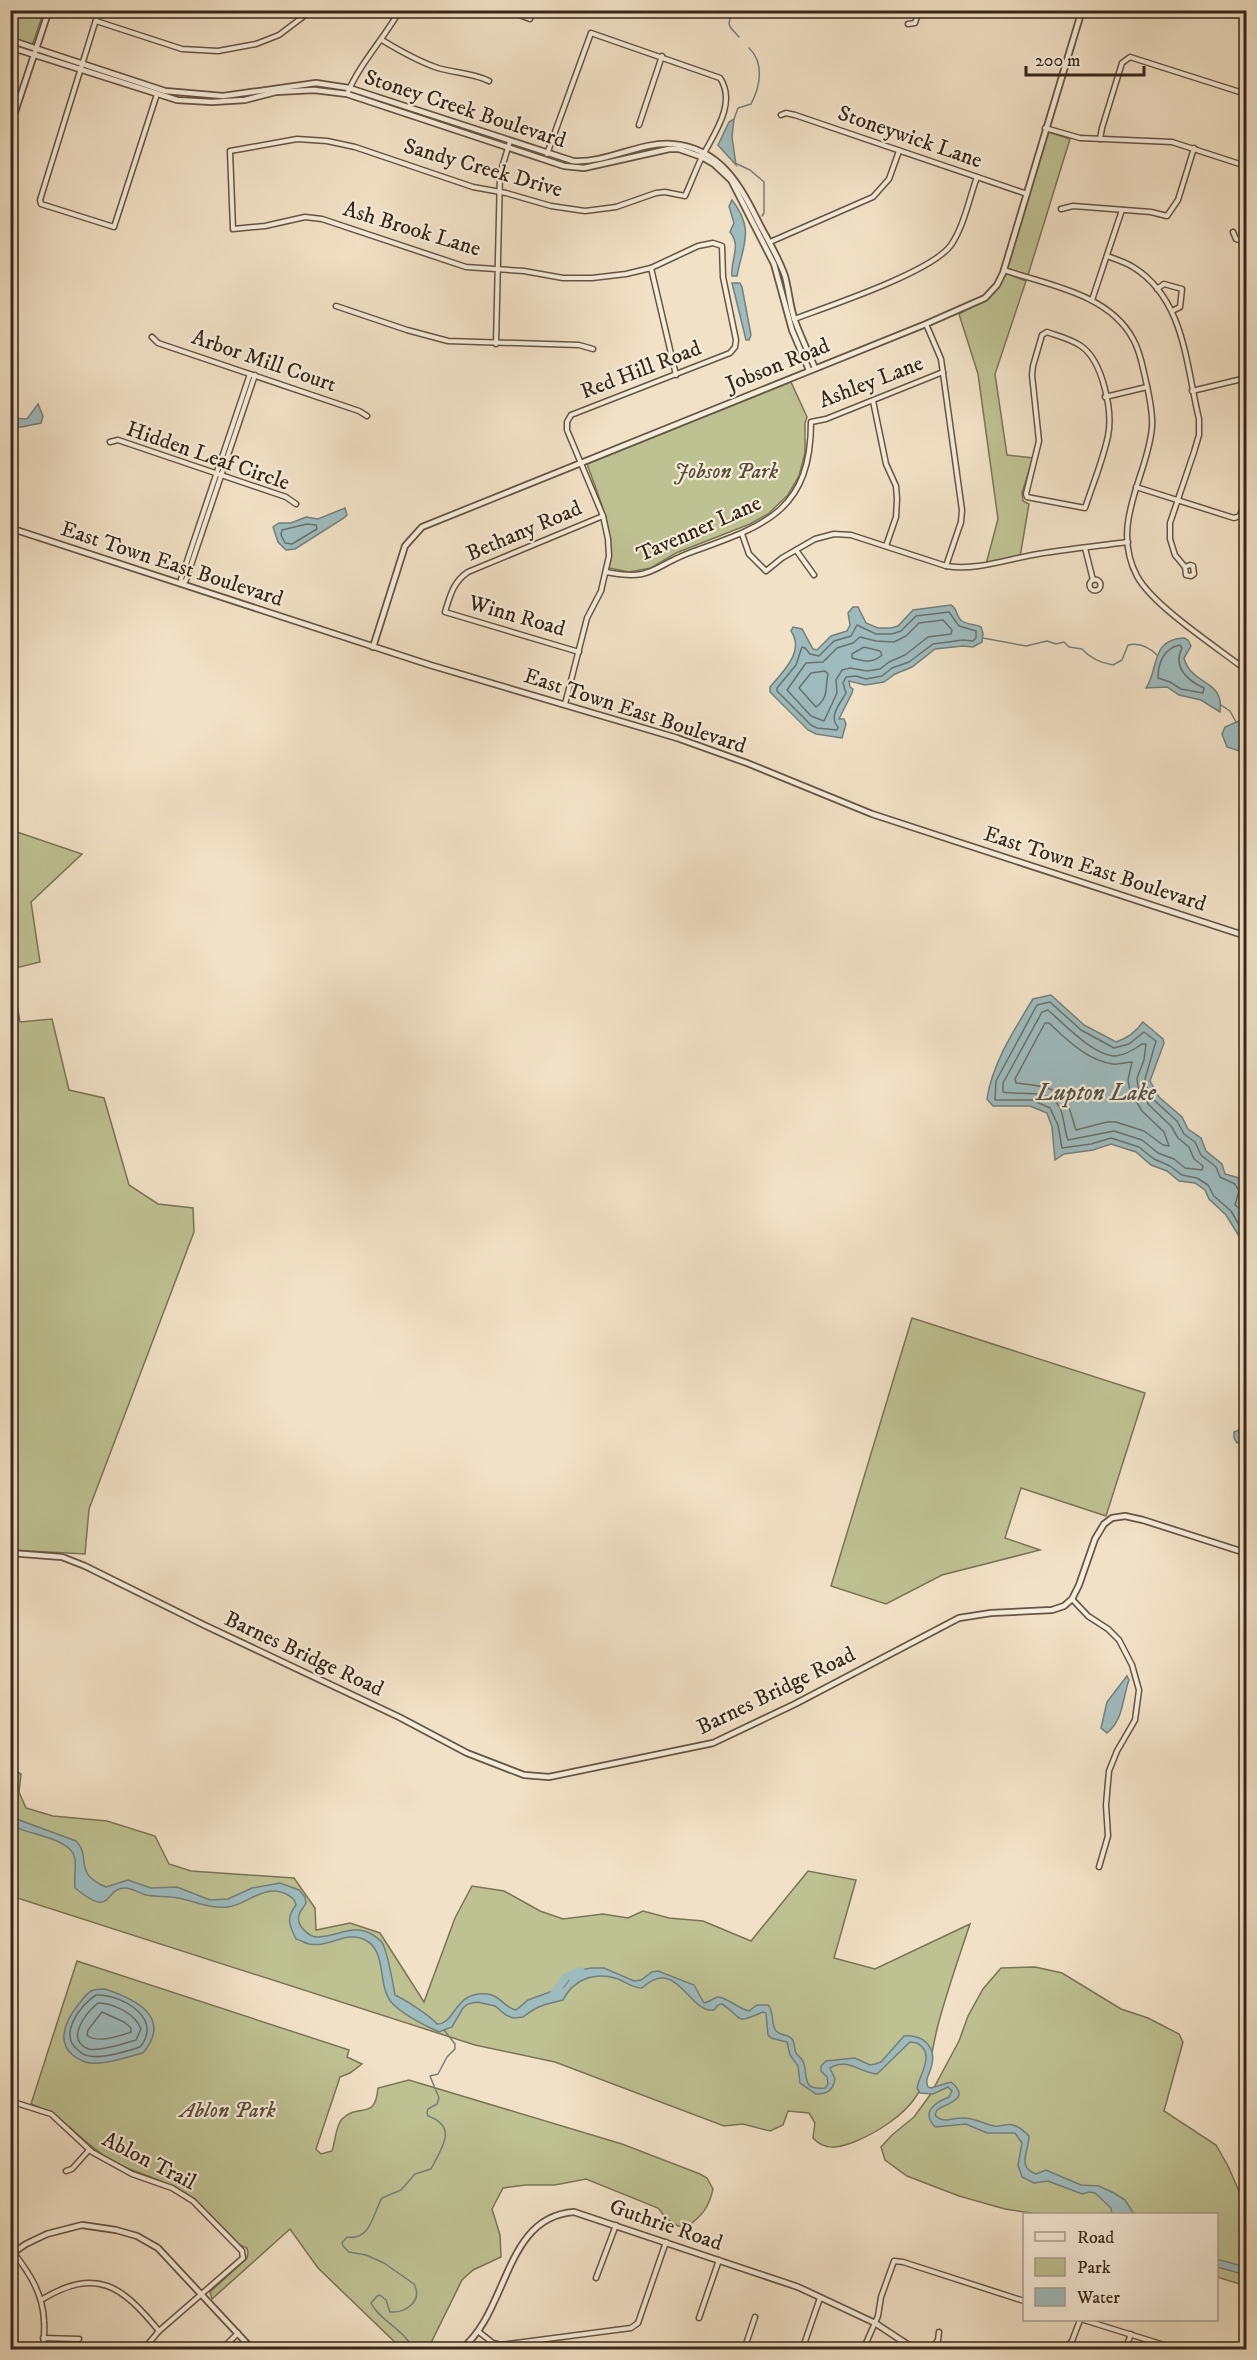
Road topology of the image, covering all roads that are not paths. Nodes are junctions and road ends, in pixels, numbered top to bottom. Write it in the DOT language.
graph roads {
  1 [pos="49,10"];
  2 [pos="99,10"];
  3 [pos="312,10"];
  4 [pos="400,10"];
  5 [pos="506,10"];
  6 [pos="919,10"];
  7 [pos="1082,10"];
  8 [pos="1235,10"];
  9 [pos="1246,14"];
  10 [pos="530,19"];
  11 [pos="96,21"];
  12 [pos="908,24"];
  13 [pos="382,39"];
  14 [pos="10,40"];
  15 [pos="10,47"];
  16 [pos="36,48"];
  17 [pos="33,55"];
  18 [pos="662,56"];
  19 [pos="84,64"];
  20 [pos="82,71"];
  21 [pos="489,81"];
  22 [pos="349,88"];
  23 [pos="158,92"];
  24 [pos="346,94"];
  25 [pos="1246,94"];
  26 [pos="781,115"];
  27 [pos="639,125"];
  28 [pos="10,127"];
  29 [pos="1045,128"];
  30 [pos="1100,139"];
  31 [pos="510,141"];
  32 [pos="508,147"];
  33 [pos="1194,148"];
  34 [pos="899,151"];
  35 [pos="547,154"];
  36 [pos="703,155"];
  37 [pos="1246,166"];
  38 [pos="977,177"];
  39 [pos="500,192"];
  40 [pos="1027,194"];
  41 [pos="1061,210"];
  42 [pos="1122,210"];
  43 [pos="233,229"];
  44 [pos="1233,232"];
  45 [pos="770,242"];
  46 [pos="1246,242"];
  47 [pos="1107,256"];
  48 [pos="651,268"];
  49 [pos="498,270"];
  50 [pos="1004,270"];
  51 [pos="1156,289"];
  52 [pos="1246,290"];
  53 [pos="1092,300"];
  54 [pos="336,306"];
  55 [pos="1172,311"];
  56 [pos="794,320"];
  57 [pos="926,324"];
  58 [pos="152,337"];
  59 [pos="1246,338"];
  60 [pos="496,344"];
  61 [pos="735,347"];
  62 [pos="593,350"];
  63 [pos="812,369"];
  64 [pos="943,372"];
  65 [pos="252,375"];
  66 [pos="676,375"];
  67 [pos="1246,378"];
  68 [pos="1147,387"];
  69 [pos="1192,391"];
  70 [pos="1105,397"];
  71 [pos="873,401"];
  72 [pos="367,416"];
  73 [pos="811,422"];
  74 [pos="110,442"];
  75 [pos="582,463"];
  76 [pos="219,473"];
  77 [pos="1136,487"];
  78 [pos="1246,496"];
  79 [pos="1179,500"];
  80 [pos="296,504"];
  81 [pos="603,516"];
  82 [pos="10,528"];
  83 [pos="742,534"];
  84 [pos="1128,543"];
  85 [pos="886,546"];
  86 [pos="1085,548"];
  87 [pos="796,550"];
  88 [pos="946,566"];
  89 [pos="1185,567"];
  90 [pos="606,572"];
  91 [pos="814,575"];
  92 [pos="1093,580"];
  93 [pos="182,585"];
  94 [pos="445,612"];
  95 [pos="373,647"];
  96 [pos="579,652"];
  97 [pos="1246,670"];
  98 [pos="565,704"];
  99 [pos="1246,923"];
  100 [pos="1245,935"];
  101 [pos="10,1553"];
  102 [pos="1246,1553"];
  103 [pos="1072,1599"];
  104 [pos="1099,1867"];
  105 [pos="10,2101"];
  106 [pos="89,2150"];
  107 [pos="66,2171"];
  108 [pos="616,2225"];
  109 [pos="666,2242"];
  110 [pos="12,2254"];
  111 [pos="719,2260"];
  112 [pos="596,2278"];
  113 [pos="201,2293"];
  114 [pos="820,2298"];
  115 [pos="41,2300"];
  116 [pos="1023,2301"];
  117 [pos="755,2317"];
  118 [pos="699,2318"];
  119 [pos="1081,2321"];
  120 [pos="1089,2321"];
  121 [pos="875,2324"];
  122 [pos="159,2331"];
  123 [pos="479,2332"];
  124 [pos="939,2332"];
  125 [pos="238,2333"];
  126 [pos="1131,2334"];
  127 [pos="43,2338"];
  128 [pos="80,2339"];
  129 [pos="44,2349"];
  130 [pos="143,2349"];
  131 [pos="221,2349"];
  132 [pos="253,2349"];
  133 [pos="460,2349"];
  134 [pos="744,2349"];
  135 [pos="802,2349"];
  136 [pos="863,2349"];
  137 [pos="916,2349"];
  138 [pos="931,2349"];
  139 [pos="1065,2349"];
  140 [pos="1125,2349"];
  141 [pos="1180,2349"];
  1 -- 16 [label="street"];
  2 -- 11 [label="street"];
  3 -- 11 [label="street"];
  4 -- 13 [label="street"];
  5 -- 10 [label="street"];
  6 -- 12 [label="street"];
  7 -- 29 [label="street, Jobson Road"];
  8 -- 9 [label="street"];
  11 -- 19 [label="street"];
  13 -- 21 [label="street"];
  13 -- 22 [label="street"];
  14 -- 16 [label="street, Stoney Creek Boulevard"];
  15 -- 17 [label="street, Stoney Creek Boulevard"];
  16 -- 17 [label="street"];
  16 -- 19 [label="street, Stoney Creek Boulevard"];
  17 -- 20 [label="street, Stoney Creek Boulevard"];
  17 -- 28 [label="street"];
  18 -- 27 [label="street"];
  18 -- 35 [label="street"];
  18 -- 36 [label="street"];
  19 -- 20 [label="street"];
  19 -- 23 [label="street, Stoney Creek Boulevard"];
  20 -- 23 [label="street, Stoney Creek Boulevard"];
  20 -- 23 [label="street"];
  22 -- 23 [label="street, Stoney Creek Boulevard"];
  22 -- 24 [label="street"];
  22 -- 31 [label="street, Stoney Creek Boulevard"];
  23 -- 24 [label="street, Stoney Creek Boulevard"];
  24 -- 32 [label="street, Stoney Creek Boulevard"];
  25 -- 30 [label="street"];
  26 -- 34 [label="street, Stoneywick Lane"];
  29 -- 30 [label="street"];
  29 -- 40 [label="street, Jobson Road"];
  30 -- 33 [label="street"];
  31 -- 32 [label="street"];
  31 -- 35 [label="street, Stoney Creek Boulevard"];
  32 -- 36 [label="street, Stoney Creek Boulevard"];
  32 -- 39 [label="street"];
  33 -- 37 [label="street"];
  33 -- 42 [label="street"];
  34 -- 38 [label="street, Stoneywick Lane"];
  34 -- 45 [label="street"];
  35 -- 36 [label="street, Stoney Creek Boulevard"];
  36 -- 39 [label="street, Sandy Creek Drive"];
  36 -- 45 [label="street, Stoney Creek Boulevard"];
  36 -- 63 [label="street, Stoney Creek Boulevard"];
  38 -- 40 [label="street, Stoneywick Lane"];
  38 -- 56 [label="street"];
  39 -- 43 [label="street, Sandy Creek Drive"];
  39 -- 49 [label="street"];
  40 -- 50 [label="street, Jobson Road"];
  41 -- 42 [label="street"];
  42 -- 47 [label="street"];
  43 -- 49 [label="street, Ash Brook Lane"];
  44 -- 46 [label="street"];
  45 -- 56 [label="street, Stoney Creek Boulevard"];
  47 -- 51 [label="street"];
  47 -- 53 [label="street"];
  48 -- 49 [label="street, Ash Brook Lane"];
  48 -- 61 [label="street, Ash Brook Lane"];
  48 -- 66 [label="street"];
  49 -- 60 [label="street"];
  50 -- 53 [label="street"];
  50 -- 57 [label="street, Jobson Road"];
  51 -- 55 [label="street"];
  51 -- 55 [label="street"];
  52 -- 59 [label="street"];
  53 -- 68 [label="street"];
  54 -- 60 [label="street"];
  55 -- 69 [label="street"];
  56 -- 63 [label="street, Stoney Creek Boulevard"];
  57 -- 63 [label="street, Jobson Road"];
  57 -- 64 [label="street"];
  58 -- 65 [label="street, Arbor Mill Court"];
  60 -- 62 [label="street"];
  61 -- 66 [label="street, Red Hill Road"];
  63 -- 75 [label="street, Jobson Road"];
  64 -- 71 [label="street, Ashley Lane"];
  64 -- 88 [label="street"];
  65 -- 72 [label="street, Arbor Mill Court"];
  65 -- 76 [label="street"];
  66 -- 75 [label="street, Red Hill Road"];
  67 -- 69 [label="street"];
  68 -- 70 [label="street"];
  68 -- 77 [label="street"];
  69 -- 79 [label="street"];
  70 -- 70 [label="street"];
  71 -- 73 [label="street, Ashley Lane"];
  71 -- 85 [label="street"];
  73 -- 83 [label="street, Tavenner Lane"];
  74 -- 76 [label="street, Hidden Leaf Circle"];
  75 -- 81 [label="street"];
  75 -- 95 [label="street, Jobson Road"];
  76 -- 80 [label="street, Hidden Leaf Circle"];
  76 -- 93 [label="street"];
  77 -- 79 [label="street"];
  77 -- 84 [label="street"];
  78 -- 79 [label="street"];
  79 -- 89 [label="street"];
  81 -- 90 [label="street"];
  81 -- 94 [label="street, Bethany Road"];
  82 -- 93 [label="street, East Town East Boulevard"];
  83 -- 87 [label="street"];
  83 -- 90 [label="street, Tavenner Lane"];
  84 -- 86 [label="street"];
  84 -- 97 [label="street"];
  85 -- 87 [label="street"];
  85 -- 88 [label="street"];
  86 -- 88 [label="street"];
  86 -- 92 [label="street"];
  87 -- 91 [label="street"];
  90 -- 96 [label="street"];
  93 -- 95 [label="street, East Town East Boulevard"];
  94 -- 96 [label="street, Winn Road"];
  95 -- 98 [label="street, East Town East Boulevard"];
  96 -- 98 [label="street"];
  98 -- 100 [label="street, East Town East Boulevard"];
  99 -- 100 [label="street"];
  101 -- 103 [label="street, Barnes Bridge Road"];
  102 -- 103 [label="street"];
  103 -- 104 [label="street"];
  105 -- 106 [label="street, Ablon Trail"];
  106 -- 107 [label="street"];
  106 -- 113 [label="street, Ablon Trail"];
  108 -- 109 [label="street, Guthrie Road"];
  108 -- 112 [label="street"];
  108 -- 123 [label="street, Guthrie Road"];
  109 -- 111 [label="street, Guthrie Road"];
  109 -- 123 [label="street"];
  110 -- 113 [label="street"];
  110 -- 115 [label="street"];
  111 -- 114 [label="street, Guthrie Road"];
  111 -- 118 [label="street"];
  113 -- 122 [label="street"];
  113 -- 125 [label="street"];
  114 -- 121 [label="street, Guthrie Road"];
  114 -- 135 [label="street"];
  115 -- 122 [label="street"];
  115 -- 127 [label="street"];
  116 -- 121 [label="street"];
  117 -- 134 [label="street"];
  119 -- 139 [label="street"];
  120 -- 126 [label="street"];
  121 -- 136 [label="street"];
  121 -- 137 [label="street, Guthrie Road"];
  122 -- 130 [label="street"];
  123 -- 133 [label="street, Guthrie Road"];
  124 -- 138 [label="street"];
  125 -- 131 [label="street"];
  125 -- 132 [label="street"];
  126 -- 140 [label="street"];
  126 -- 141 [label="street"];
  127 -- 128 [label="street"];
  127 -- 129 [label="street"];
}
